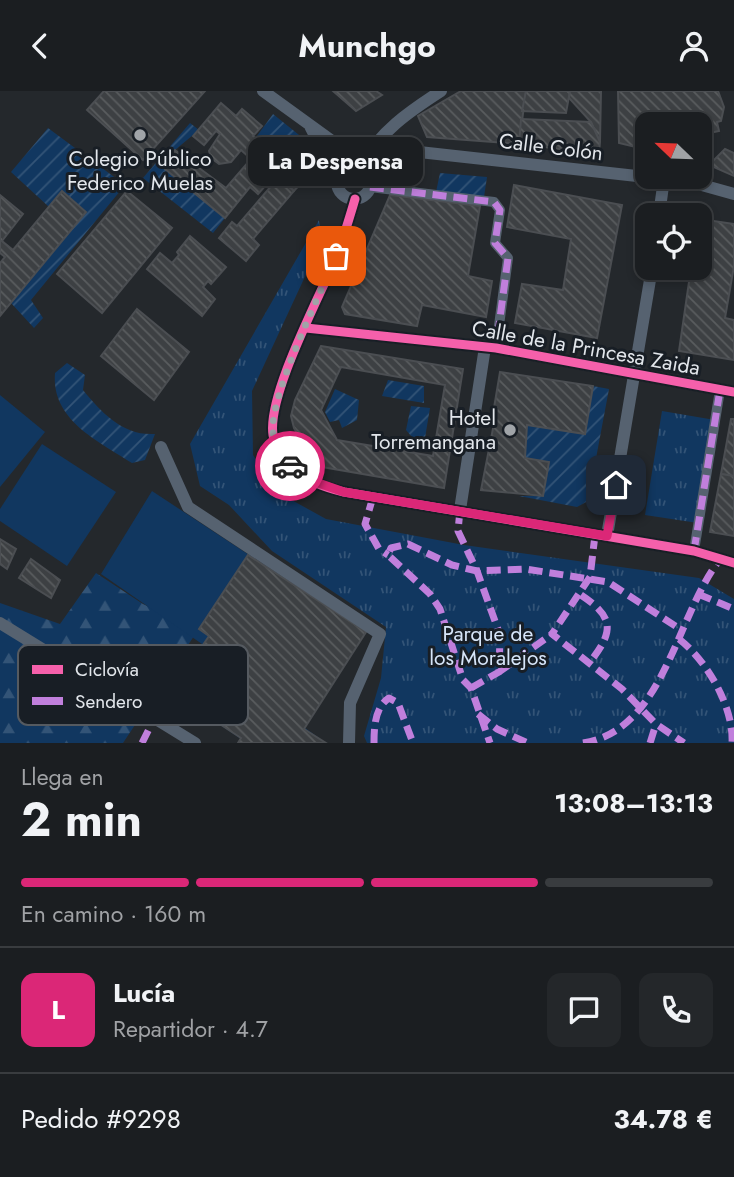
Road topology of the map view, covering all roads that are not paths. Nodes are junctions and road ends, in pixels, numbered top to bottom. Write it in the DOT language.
graph roads {
  1 [pos="263,91"];
  2 [pos="441,91"];
  3 [pos="309,125"];
  4 [pos="360,166"];
  5 [pos="635,176"];
  6 [pos="337,178"];
  7 [pos="370,187"];
  8 [pos="712,188"];
  9 [pos="734,194"];
  10 [pos="355,199"];
  11 [pos="650,280"];
  12 [pos="306,328"];
  13 [pos="491,348"];
  14 [pos="635,374"];
  15 [pos="720,390"];
  16 [pos="734,392"];
  17 [pos="161,447"];
  18 [pos="460,510"];
  19 [pos="607,536"];
  20 [pos="694,551"];
  21 [pos="734,563"];
  22 [pos="0,623"];
  23 [pos="38,645"];
  24 [pos="166,725"];
  25 [pos="195,743"];
  26 [pos="349,743"];
  1 -- 3 [label="street"];
  2 -- 4 [label="street"];
  3 -- 4 [label="street"];
  3 -- 6 [label="street"];
  4 -- 5 [label="street, Calle Colón"];
  4 -- 6 [label="street"];
  4 -- 7 [label="street"];
  6 -- 10 [label="street"];
  7 -- 10 [label="street"];
  7 -- 13 [label="street"];
  8 -- 9 [label="street, Calle Colón"];
  10 -- 12 [label="street"];
  11 -- 14 [label="street"];
  12 -- 13 [label="street, Calle de la Princesa Zaida"];
  12 -- 18 [label="street"];
  13 -- 14 [label="street, Calle de la Princesa Zaida"];
  13 -- 18 [label="street"];
  14 -- 15 [label="street, Calle de la Princesa Zaida"];
  14 -- 19 [label="street"];
  15 -- 16 [label="street, Calle de la Princesa Zaida"];
  15 -- 20 [label="street"];
  17 -- 26 [label="street"];
  18 -- 19 [label="street"];
  19 -- 20 [label="street"];
  20 -- 21 [label="street"];
  22 -- 23 [label="street"];
  24 -- 25 [label="street"];
}
